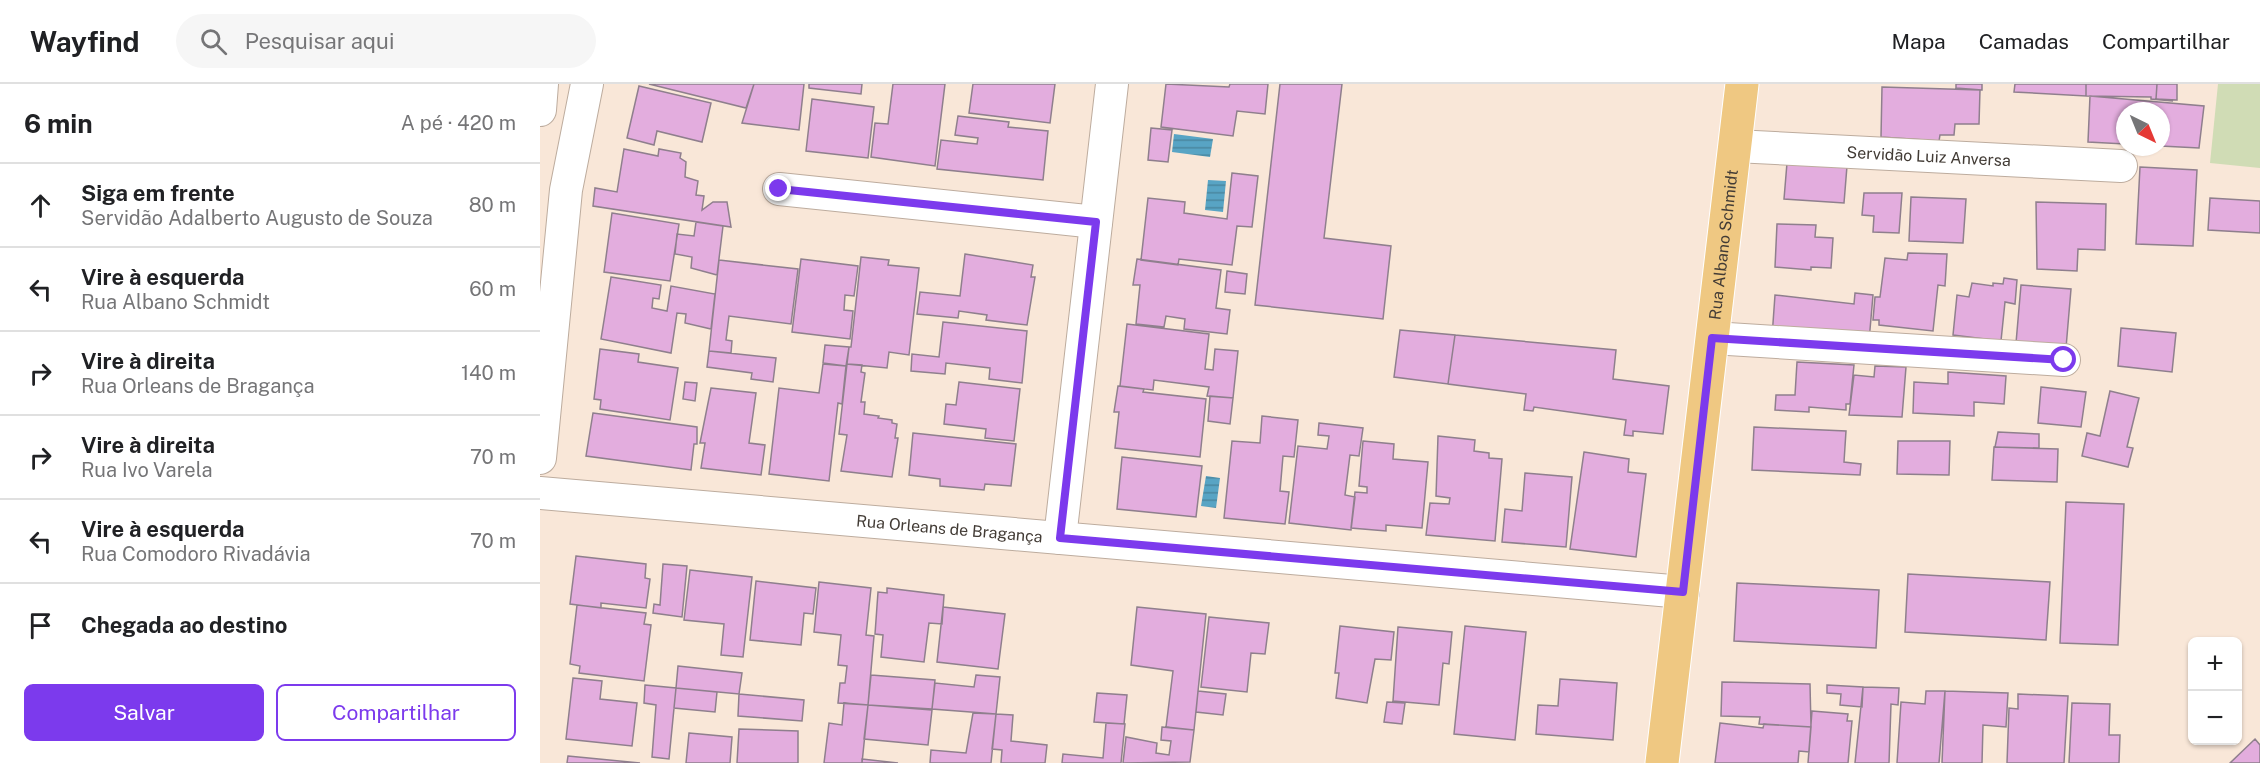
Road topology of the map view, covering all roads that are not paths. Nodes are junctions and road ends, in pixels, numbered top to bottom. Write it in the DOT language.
graph roads {
  1 [pos="543,84"];
  2 [pos="586,84"];
  3 [pos="1112,84"];
  4 [pos="1742,84"];
  5 [pos="540,110"];
  6 [pos="1734,146"];
  7 [pos="2121,166"];
  8 [pos="553,189"];
  9 [pos="779,189"];
  10 [pos="1096,222"];
  11 [pos="1712,338"];
  12 [pos="2064,360"];
  13 [pos="540,458"];
  14 [pos="540,493"];
  15 [pos="1060,538"];
  16 [pos="1683,592"];
  17 [pos="1662,763"];
  1 -- 5 [label="street"];
  2 -- 8 [label="street"];
  3 -- 10 [label="street"];
  4 -- 6 [label="main road, Rua Albano Schmidt"];
  6 -- 7 [label="street, Servidão Luiz Anversa"];
  6 -- 11 [label="main road, Rua Albano Schmidt"];
  8 -- 13 [label="street"];
  9 -- 10 [label="street"];
  10 -- 15 [label="street"];
  11 -- 12 [label="street"];
  11 -- 16 [label="main road, Rua Albano Schmidt"];
  14 -- 15 [label="street, Rua Orleans de Bragança"];
  15 -- 16 [label="street, Rua Orleans de Bragança"];
  16 -- 17 [label="main road, Rua Albano Schmidt"];
}
